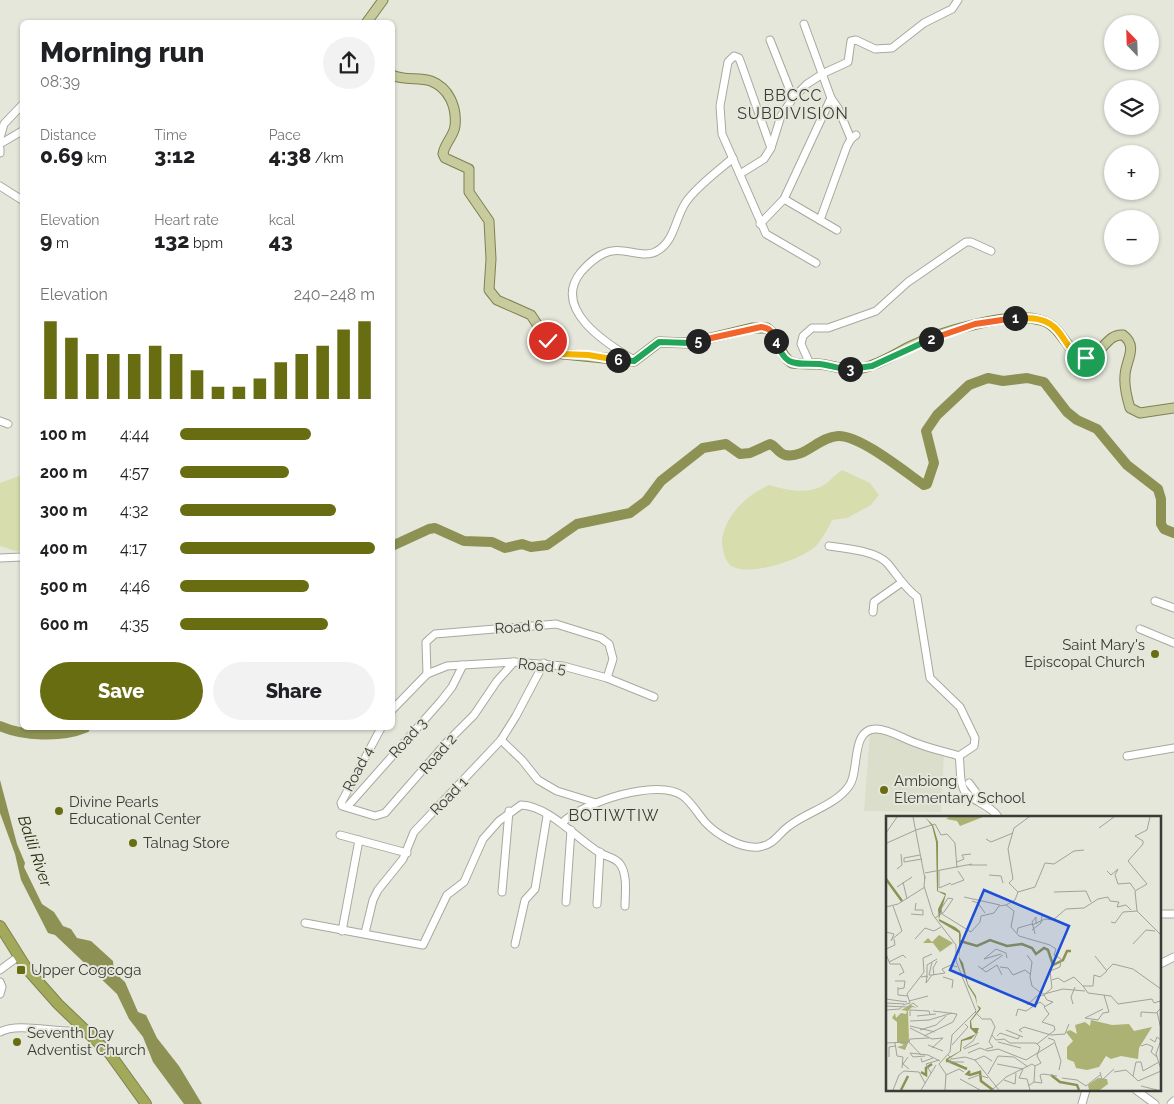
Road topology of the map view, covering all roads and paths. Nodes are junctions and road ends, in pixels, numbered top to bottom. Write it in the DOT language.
graph roads {
  1 [pos="383,0"];
  2 [pos="958,0"];
  3 [pos="368,20"];
  4 [pos="804,24"];
  5 [pos="770,40"];
  6 [pos="824,73"];
  7 [pos="395,76"];
  8 [pos="793,98"];
  9 [pos="831,98"];
  10 [pos="20,106"];
  11 [pos="20,132"];
  12 [pos="0,138"];
  13 [pos="0,144"];
  14 [pos="771,148"];
  15 [pos="0,149"];
  16 [pos="0,153"];
  17 [pos="733,158"];
  18 [pos="740,174"];
  19 [pos="0,186"];
  20 [pos="20,199"];
  21 [pos="784,199"];
  22 [pos="820,220"];
  23 [pos="760,224"];
  24 [pos="837,230"];
  25 [pos="991,251"];
  26 [pos="816,263"];
  27 [pos="634,361"];
  28 [pos="810,364"];
  29 [pos="1174,408"];
  30 [pos="0,421"];
  31 [pos="8,424"];
  32 [pos="829,546"];
  33 [pos="20,557"];
  34 [pos="0,558"];
  35 [pos="901,583"];
  36 [pos="1154,601"];
  37 [pos="1174,608"];
  38 [pos="873,612"];
  39 [pos="1140,629"];
  40 [pos="1174,644"];
  41 [pos="514,662"];
  42 [pos="544,663"];
  43 [pos="463,665"];
  44 [pos="427,674"];
  45 [pos="607,678"];
  46 [pos="654,697"];
  47 [pos="395,707"];
  48 [pos="380,730"];
  49 [pos="501,740"];
  50 [pos="1174,748"];
  51 [pos="959,756"];
  52 [pos="1127,756"];
  53 [pos="969,783"];
  54 [pos="596,803"];
  55 [pos="984,803"];
  56 [pos="347,807"];
  57 [pos="509,811"];
  58 [pos="547,816"];
  59 [pos="997,816"];
  60 [pos="562,823"];
  61 [pos="571,830"];
  62 [pos="340,835"];
  63 [pos="359,840"];
  64 [pos="600,852"];
  65 [pos="407,853"];
  66 [pos="502,892"];
  67 [pos="566,902"];
  68 [pos="596,904"];
  69 [pos="625,906"];
  70 [pos="305,923"];
  71 [pos="0,926"];
  72 [pos="342,930"];
  73 [pos="365,933"];
  74 [pos="515,944"];
  75 [pos="19,956"];
  76 [pos="1174,957"];
  77 [pos="1162,963"];
  78 [pos="0,970"];
  79 [pos="0,982"];
  80 [pos="0,994"];
  81 [pos="87,1030"];
  82 [pos="0,1032"];
  83 [pos="1139,1092"];
  84 [pos="1174,1101"];
  85 [pos="146,1104"];
  86 [pos="1155,1104"];
  87 [pos="1171,1104"];
  1 -- 3 [label="main road"];
  2 -- 6 [label="street"];
  4 -- 6 [label="street"];
  5 -- 8 [label="street"];
  6 -- 8 [label="street"];
  6 -- 9 [label="street"];
  7 -- 27 [label="main road"];
  8 -- 14 [label="street"];
  9 -- 21 [label="street"];
  9 -- 22 [label="street"];
  10 -- 12 [label="street"];
  11 -- 13 [label="street"];
  14 -- 17 [label="street"];
  14 -- 18 [label="street"];
  15 -- 16 [label="street"];
  17 -- 18 [label="street"];
  17 -- 27 [label="street"];
  18 -- 23 [label="street"];
  19 -- 20 [label="street"];
  21 -- 22 [label="street"];
  21 -- 23 [label="street"];
  22 -- 24 [label="street"];
  23 -- 26 [label="street"];
  25 -- 28 [label="street"];
  27 -- 28 [label="main road"];
  28 -- 29 [label="main road"];
  30 -- 31 [label="street"];
  32 -- 35 [label="street"];
  33 -- 34 [label="street"];
  35 -- 38 [label="street"];
  35 -- 51 [label="street"];
  36 -- 37 [label="street"];
  39 -- 40 [label="street"];
  41 -- 42 [label="street, Road 5"];
  41 -- 43 [label="street, Road 5"];
  41 -- 56 [label="street, Road 2"];
  42 -- 45 [label="street, Road 5"];
  42 -- 49 [label="street, Road 1"];
  43 -- 44 [label="street, Road 5"];
  43 -- 56 [label="street, Road 3"];
  44 -- 45 [label="street, Road 6"];
  44 -- 47 [label="street"];
  45 -- 46 [label="street, Road 5"];
  48 -- 56 [label="street, Road 4"];
  49 -- 54 [label="street"];
  49 -- 65 [label="street, Road 1"];
  50 -- 52 [label="street"];
  51 -- 54 [label="street"];
  51 -- 55 [label="street"];
  53 -- 55 [label="street"];
  54 -- 60 [label="street"];
  55 -- 59 [label="street"];
  57 -- 58 [label="street"];
  57 -- 66 [label="street"];
  57 -- 73 [label="street"];
  58 -- 60 [label="street"];
  58 -- 74 [label="street"];
  60 -- 61 [label="street"];
  61 -- 64 [label="street"];
  61 -- 67 [label="street"];
  62 -- 63 [label="street"];
  63 -- 65 [label="street"];
  63 -- 72 [label="street"];
  64 -- 68 [label="street"];
  64 -- 69 [label="street"];
  65 -- 73 [label="street, Road 1"];
  70 -- 72 [label="street"];
  71 -- 75 [label="highway"];
  72 -- 73 [label="street"];
  75 -- 78 [label="street"];
  75 -- 81 [label="highway"];
  76 -- 77 [label="street"];
  79 -- 80 [label="street"];
  81 -- 82 [label="street"];
  81 -- 85 [label="highway"];
  83 -- 86 [label="street"];
  84 -- 87 [label="street"];
}
